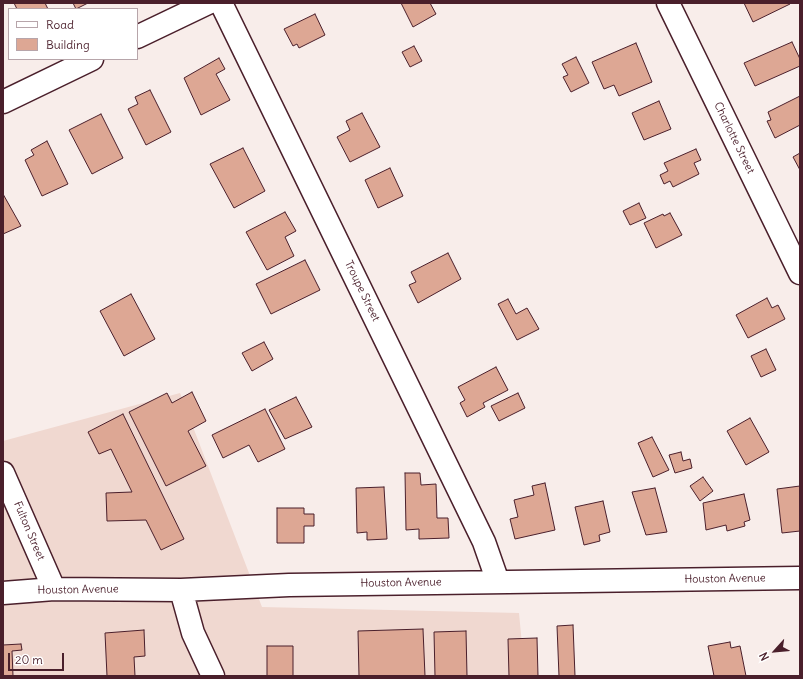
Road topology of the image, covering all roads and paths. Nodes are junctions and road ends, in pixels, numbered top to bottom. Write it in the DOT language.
graph roads {
  1 [pos="208,3"];
  2 [pos="221,3"];
  3 [pos="668,3"];
  4 [pos="138,37"];
  5 [pos="90,60"];
  6 [pos="3,102"];
  7 [pos="793,239"];
  8 [pos="800,273"];
  9 [pos="3,473"];
  10 [pos="800,578"];
  11 [pos="498,582"];
  12 [pos="54,589"];
  13 [pos="181,590"];
  14 [pos="3,593"];
  15 [pos="213,676"];
  1 -- 4 [label="street"];
  2 -- 11 [label="street, Troupe Street"];
  3 -- 7 [label="street, Charlotte Street"];
  5 -- 6 [label="street"];
  7 -- 8 [label="street, Charlotte Street"];
  9 -- 12 [label="street, Fulton Street"];
  10 -- 11 [label="street, Houston Avenue"];
  11 -- 13 [label="street, Houston Avenue"];
  12 -- 13 [label="street, Houston Avenue"];
  12 -- 14 [label="street, Houston Avenue"];
  13 -- 15 [label="street"];
}
